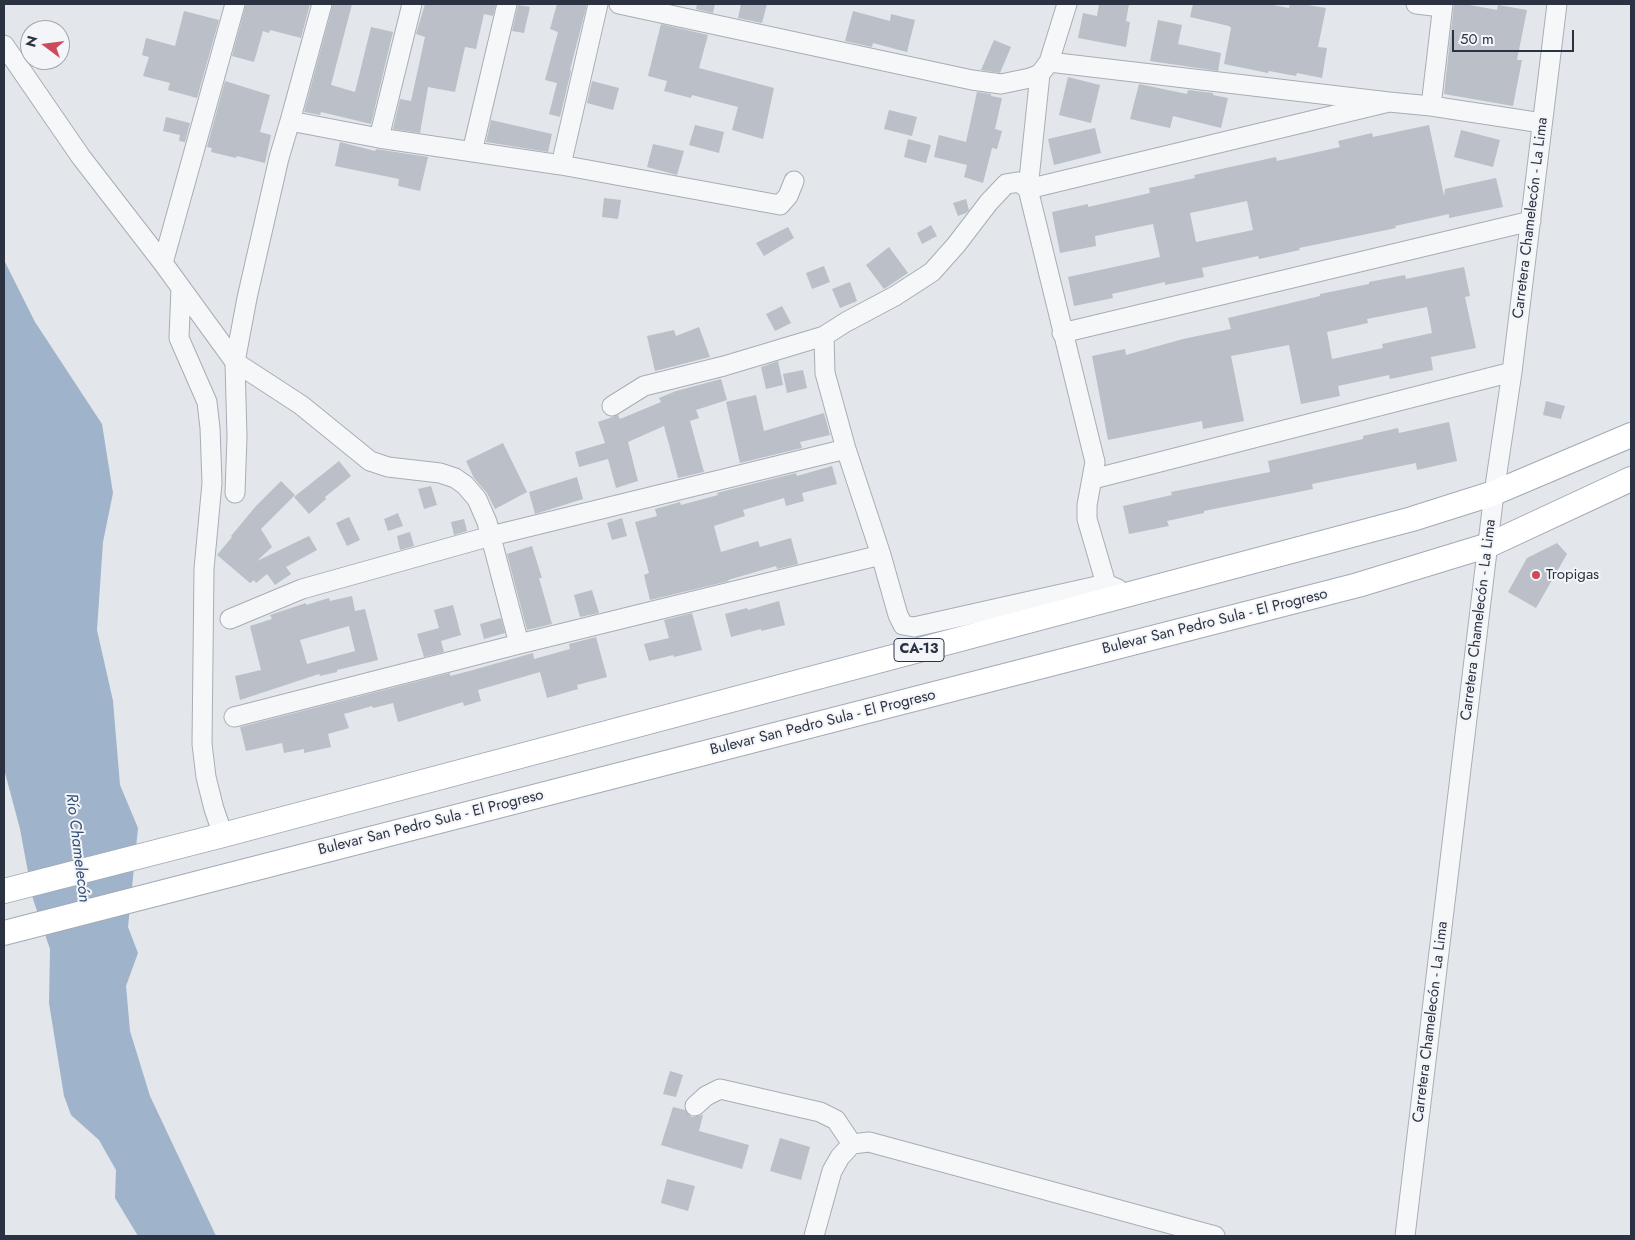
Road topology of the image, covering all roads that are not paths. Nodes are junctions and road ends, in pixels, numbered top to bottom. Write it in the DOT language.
graph roads {
  1 [pos="235,4"];
  2 [pos="322,4"];
  3 [pos="412,4"];
  4 [pos="507,4"];
  5 [pos="598,4"];
  6 [pos="619,4"];
  7 [pos="1067,4"];
  8 [pos="1416,4"];
  9 [pos="1557,4"];
  10 [pos="1442,5"];
  11 [pos="4,45"];
  12 [pos="1044,68"];
  13 [pos="1389,102"];
  14 [pos="1431,106"];
  15 [pos="290,121"];
  16 [pos="1542,123"];
  17 [pos="379,138"];
  18 [pos="472,152"];
  19 [pos="561,165"];
  20 [pos="794,181"];
  21 [pos="1028,189"];
  22 [pos="1531,221"];
  23 [pos="163,264"];
  24 [pos="181,288"];
  25 [pos="1062,333"];
  26 [pos="824,336"];
  27 [pos="235,362"];
  28 [pos="1512,372"];
  29 [pos="612,406"];
  30 [pos="1631,436"];
  31 [pos="846,449"];
  32 [pos="1093,478"];
  33 [pos="1631,480"];
  34 [pos="236,493"];
  35 [pos="1494,493"];
  36 [pos="491,536"];
  37 [pos="1489,545"];
  38 [pos="881,555"];
  39 [pos="1106,584"];
  40 [pos="1130,595"];
  41 [pos="230,620"];
  42 [pos="519,644"];
  43 [pos="234,717"];
  44 [pos="223,834"];
  45 [pos="4,891"];
  46 [pos="4,933"];
  47 [pos="695,1106"];
  48 [pos="852,1144"];
  49 [pos="814,1236"];
  50 [pos="1215,1236"];
  51 [pos="1405,1236"];
  1 -- 23 [label="street"];
  2 -- 15 [label="street"];
  3 -- 17 [label="street"];
  4 -- 18 [label="street"];
  5 -- 19 [label="street"];
  6 -- 12 [label="street"];
  7 -- 12 [label="street"];
  8 -- 10 [label="street"];
  9 -- 16 [label="street, Carretera Chamelecón - La Lima"];
  10 -- 14 [label="street"];
  11 -- 23 [label="street"];
  12 -- 13 [label="street"];
  12 -- 21 [label="street"];
  13 -- 14 [label="street"];
  13 -- 21 [label="street"];
  14 -- 16 [label="street"];
  15 -- 17 [label="street"];
  15 -- 27 [label="street"];
  16 -- 22 [label="street, Carretera Chamelecón - La Lima"];
  17 -- 18 [label="street"];
  18 -- 19 [label="street"];
  19 -- 20 [label="street"];
  21 -- 25 [label="street"];
  21 -- 26 [label="street"];
  22 -- 25 [label="street"];
  22 -- 28 [label="street, Carretera Chamelecón - La Lima"];
  23 -- 24 [label="street"];
  24 -- 27 [label="street"];
  24 -- 44 [label="street"];
  25 -- 32 [label="street"];
  26 -- 29 [label="street"];
  26 -- 31 [label="street"];
  27 -- 34 [label="street"];
  27 -- 36 [label="street"];
  28 -- 32 [label="street"];
  28 -- 35 [label="street, Carretera Chamelecón - La Lima"];
  30 -- 35 [label="main road, CA-13"];
  31 -- 36 [label="street"];
  31 -- 38 [label="street"];
  32 -- 39 [label="street"];
  33 -- 37 [label="main road, Bulevar San Pedro Sula - El Progreso"];
  35 -- 37 [label="street, Carretera Chamelecón - La Lima"];
  35 -- 40 [label="main road, CA-13"];
  36 -- 41 [label="street"];
  36 -- 42 [label="street"];
  37 -- 46 [label="main road, Bulevar San Pedro Sula - El Progreso"];
  37 -- 51 [label="street, Carretera Chamelecón - La Lima"];
  38 -- 39 [label="street"];
  38 -- 42 [label="street"];
  39 -- 40 [label="street"];
  40 -- 44 [label="main road, CA-13"];
  42 -- 43 [label="street"];
  44 -- 45 [label="main road, CA-13"];
  47 -- 48 [label="street"];
  48 -- 49 [label="street"];
  48 -- 50 [label="street"];
}
